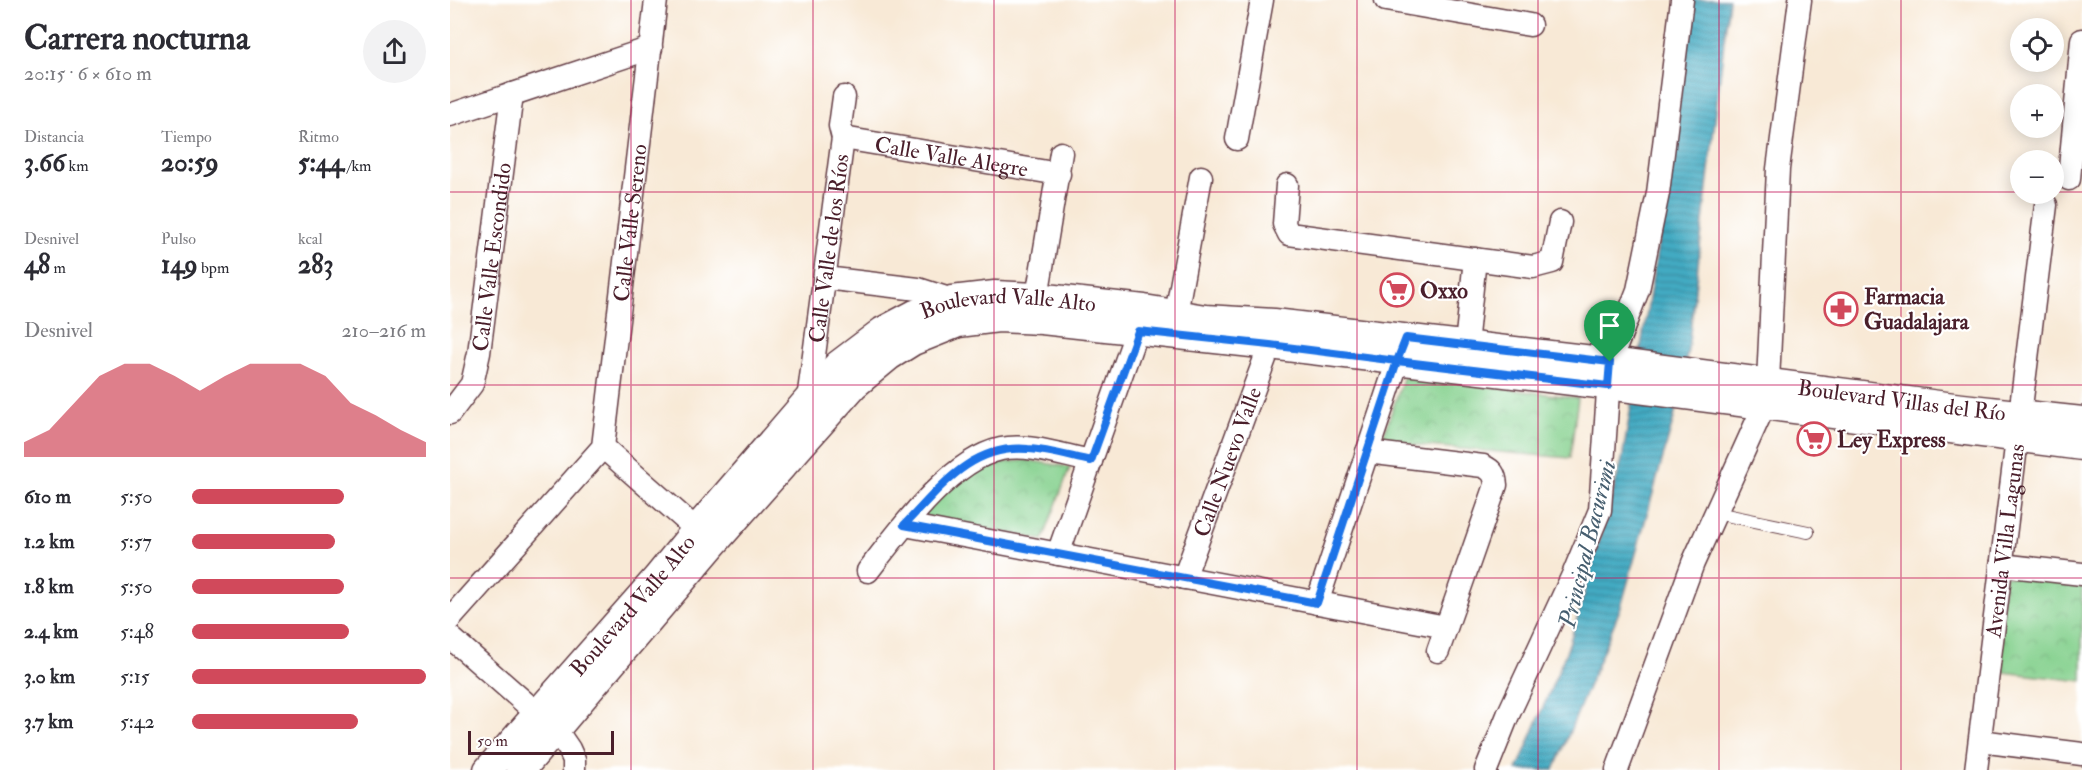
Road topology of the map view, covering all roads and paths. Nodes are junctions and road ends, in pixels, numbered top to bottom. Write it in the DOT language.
graph roads {
  1 [pos="656,0"];
  2 [pos="1262,0"];
  3 [pos="1386,0"];
  4 [pos="1682,0"];
  5 [pos="1800,0"];
  6 [pos="1530,25"];
  7 [pos="2082,40"];
  8 [pos="651,48"];
  9 [pos="512,94"];
  10 [pos="844,97"];
  11 [pos="450,115"];
  12 [pos="2078,130"];
  13 [pos="843,138"];
  14 [pos="1237,139"];
  15 [pos="1200,177"];
  16 [pos="2069,179"];
  17 [pos="1287,185"];
  18 [pos="2046,205"];
  19 [pos="1560,222"];
  20 [pos="1475,259"];
  21 [pos="825,278"];
  22 [pos="1037,297"];
  23 [pos="952,300"];
  24 [pos="1176,314"];
  25 [pos="1141,320"];
  26 [pos="1270,345"];
  27 [pos="1466,345"];
  28 [pos="1401,350"];
  29 [pos="1616,375"];
  30 [pos="1724,389"];
  31 [pos="1766,394"];
  32 [pos="808,400"];
  33 [pos="450,413"];
  34 [pos="2082,421"];
  35 [pos="2019,427"];
  36 [pos="2082,446"];
  37 [pos="603,447"];
  38 [pos="1367,452"];
  39 [pos="1091,461"];
  40 [pos="1716,513"];
  41 [pos="904,525"];
  42 [pos="1808,532"];
  43 [pos="704,537"];
  44 [pos="1058,554"];
  45 [pos="2001,565"];
  46 [pos="868,571"];
  47 [pos="2082,574"];
  48 [pos="1184,578"];
  49 [pos="1317,603"];
  50 [pos="450,619"];
  51 [pos="1446,627"];
  52 [pos="450,637"];
  53 [pos="1438,651"];
  54 [pos="547,721"];
  55 [pos="1980,741"];
  56 [pos="2082,754"];
  57 [pos="488,770"];
  58 [pos="521,770"];
  59 [pos="573,770"];
  60 [pos="1486,770"];
  61 [pos="1617,770"];
  62 [pos="1976,770"];
  1 -- 8 [label="street, Calle Valle Sereno"];
  2 -- 14 [label="street"];
  3 -- 6 [label="street"];
  4 -- 29 [label="street"];
  5 -- 31 [label="street"];
  7 -- 12 [label="street"];
  8 -- 9 [label="street"];
  8 -- 37 [label="street, Calle Valle Sereno"];
  9 -- 11 [label="street"];
  9 -- 33 [label="street, Calle Valle Escondido"];
  10 -- 13 [label="street, Calle Valle de los Ríos"];
  12 -- 16 [label="street"];
  13 -- 21 [label="street, Calle Valle de los Ríos"];
  13 -- 22 [label="street, Calle Valle Alegre"];
  15 -- 24 [label="street"];
  17 -- 20 [label="street"];
  18 -- 35 [label="street, Avenida Villa Lagunas"];
  19 -- 20 [label="street"];
  20 -- 27 [label="street"];
  21 -- 23 [label="street"];
  21 -- 32 [label="street, Calle Valle de los Ríos"];
  22 -- 23 [label="street, Boulevard Valle Alto"];
  22 -- 25 [label="street, Boulevard Valle Alto"];
  23 -- 32 [label="street, Boulevard Valle Alto"];
  24 -- 25 [label="street, Boulevard Valle Alto"];
  24 -- 28 [label="street, Boulevard Valle Alto"];
  25 -- 26 [label="street, Boulevard Valle Alto"];
  25 -- 39 [label="street"];
  25 -- 43 [label="street, Boulevard Valle Alto"];
  26 -- 28 [label="street, Boulevard Valle Alto"];
  26 -- 48 [label="street, Calle Nuevo Valle"];
  27 -- 28 [label="street, Boulevard Valle Alto"];
  27 -- 29 [label="street, Boulevard Valle Alto"];
  28 -- 29 [label="street, Boulevard Valle Alto"];
  28 -- 38 [label="street"];
  29 -- 30 [label="street, Boulevard Valle Alto"];
  29 -- 60 [label="street"];
  30 -- 31 [label="street, Boulevard Villas del Río"];
  31 -- 35 [label="street, Boulevard Villas del Río"];
  31 -- 35 [label="street, Boulevard Villas del Río"];
  31 -- 40 [label="street"];
  32 -- 43 [label="street, Boulevard Valle Alto"];
  34 -- 35 [label="street, Boulevard Villas del Río"];
  35 -- 36 [label="street, Boulevard Villas del Río"];
  35 -- 45 [label="street, Avenida Villa Lagunas"];
  37 -- 43 [label="street"];
  37 -- 50 [label="street"];
  38 -- 49 [label="street"];
  38 -- 51 [label="street"];
  39 -- 41 [label="street"];
  39 -- 44 [label="street"];
  40 -- 42 [label="lane"];
  40 -- 61 [label="street"];
  41 -- 44 [label="street"];
  41 -- 46 [label="street"];
  43 -- 54 [label="street, Boulevard Valle Alto"];
  44 -- 48 [label="street"];
  45 -- 47 [label="street"];
  45 -- 55 [label="street, Avenida Villa Lagunas"];
  48 -- 49 [label="street"];
  49 -- 51 [label="street"];
  51 -- 53 [label="street"];
  52 -- 54 [label="street"];
  54 -- 57 [label="street, Boulevard Valle Alto"];
  54 -- 58 [label="street, Boulevard Valle Alto"];
  54 -- 59 [label="street"];
  55 -- 56 [label="street"];
  55 -- 62 [label="street, Avenida Villa Lagunas"];
}
